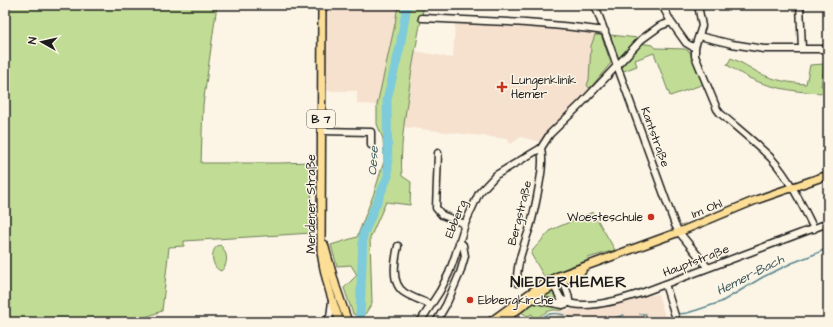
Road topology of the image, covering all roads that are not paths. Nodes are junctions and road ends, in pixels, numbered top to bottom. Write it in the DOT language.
graph roads {
  1 [pos="322,5"];
  2 [pos="595,5"];
  3 [pos="662,5"];
  4 [pos="698,5"];
  5 [pos="800,5"];
  6 [pos="422,18"];
  7 [pos="670,22"];
  8 [pos="605,31"];
  9 [pos="699,36"];
  10 [pos="695,47"];
  11 [pos="802,49"];
  12 [pos="828,49"];
  13 [pos="616,65"];
  14 [pos="321,131"];
  15 [pos="371,145"];
  16 [pos="540,148"];
  17 [pos="438,153"];
  18 [pos="828,175"];
  19 [pos="792,187"];
  20 [pos="828,223"];
  21 [pos="465,224"];
  22 [pos="814,229"];
  23 [pos="321,232"];
  24 [pos="679,232"];
  25 [pos="459,241"];
  26 [pos="398,246"];
  27 [pos="594,263"];
  28 [pos="708,268"];
  29 [pos="556,277"];
  30 [pos="562,282"];
  31 [pos="517,283"];
  32 [pos="666,284"];
  33 [pos="554,286"];
  34 [pos="532,299"];
  35 [pos="332,300"];
  36 [pos="569,303"];
  37 [pos="431,306"];
  38 [pos="325,322"];
  39 [pos="336,322"];
  40 [pos="340,322"];
  41 [pos="348,322"];
  42 [pos="352,322"];
  43 [pos="420,322"];
  44 [pos="436,322"];
  45 [pos="490,322"];
  46 [pos="501,322"];
  47 [pos="677,322"];
  1 -- 14 [label="main road, Mendener Straße / B 7"];
  2 -- 8 [label="street, Kantstraße"];
  3 -- 7 [label="street"];
  4 -- 9 [label="street"];
  5 -- 11 [label="street"];
  6 -- 8 [label="street"];
  7 -- 10 [label="street"];
  7 -- 13 [label="street"];
  8 -- 13 [label="street, Kantstraße"];
  9 -- 10 [label="street"];
  9 -- 11 [label="street"];
  10 -- 19 [label="street"];
  11 -- 12 [label="street"];
  13 -- 16 [label="street"];
  13 -- 24 [label="street, Kantstraße"];
  14 -- 15 [label="street"];
  14 -- 23 [label="main road, Mendener Straße / B 7"];
  16 -- 21 [label="street, Ebberg"];
  16 -- 31 [label="street, Bergstraße"];
  17 -- 21 [label="street"];
  18 -- 19 [label="main road, Im Ohl"];
  19 -- 22 [label="street"];
  19 -- 24 [label="main road, Im Ohl"];
  20 -- 22 [label="street, Hauptstraße"];
  21 -- 25 [label="street, Ebberg"];
  22 -- 28 [label="street, Hauptstraße"];
  23 -- 35 [label="main road, Mendener Straße / B 7"];
  23 -- 41 [label="main road, B 7"];
  24 -- 27 [label="main road, Im Ohl"];
  24 -- 28 [label="street, Kantstraße"];
  25 -- 37 [label="street, Ebberg"];
  25 -- 44 [label="street"];
  26 -- 37 [label="street"];
  27 -- 29 [label="main road, Im Ohl"];
  27 -- 30 [label="main road, Im Ohl"];
  28 -- 32 [label="street, Hauptstraße"];
  29 -- 30 [label="street"];
  29 -- 33 [label="street"];
  29 -- 45 [label="main road"];
  30 -- 33 [label="main road"];
  30 -- 36 [label="street"];
  32 -- 36 [label="street, Hauptstraße"];
  32 -- 47 [label="street"];
  33 -- 34 [label="main road"];
  33 -- 36 [label="street"];
  34 -- 36 [label="street, Hauptstraße"];
  34 -- 46 [label="main road"];
  35 -- 38 [label="street"];
  35 -- 40 [label="main road, Mendener Straße / B 7"];
  37 -- 43 [label="street, Ebberg"];
  39 -- 40 [label="street"];
  40 -- 41 [label="main road"];
  41 -- 42 [label="main road"];
}
